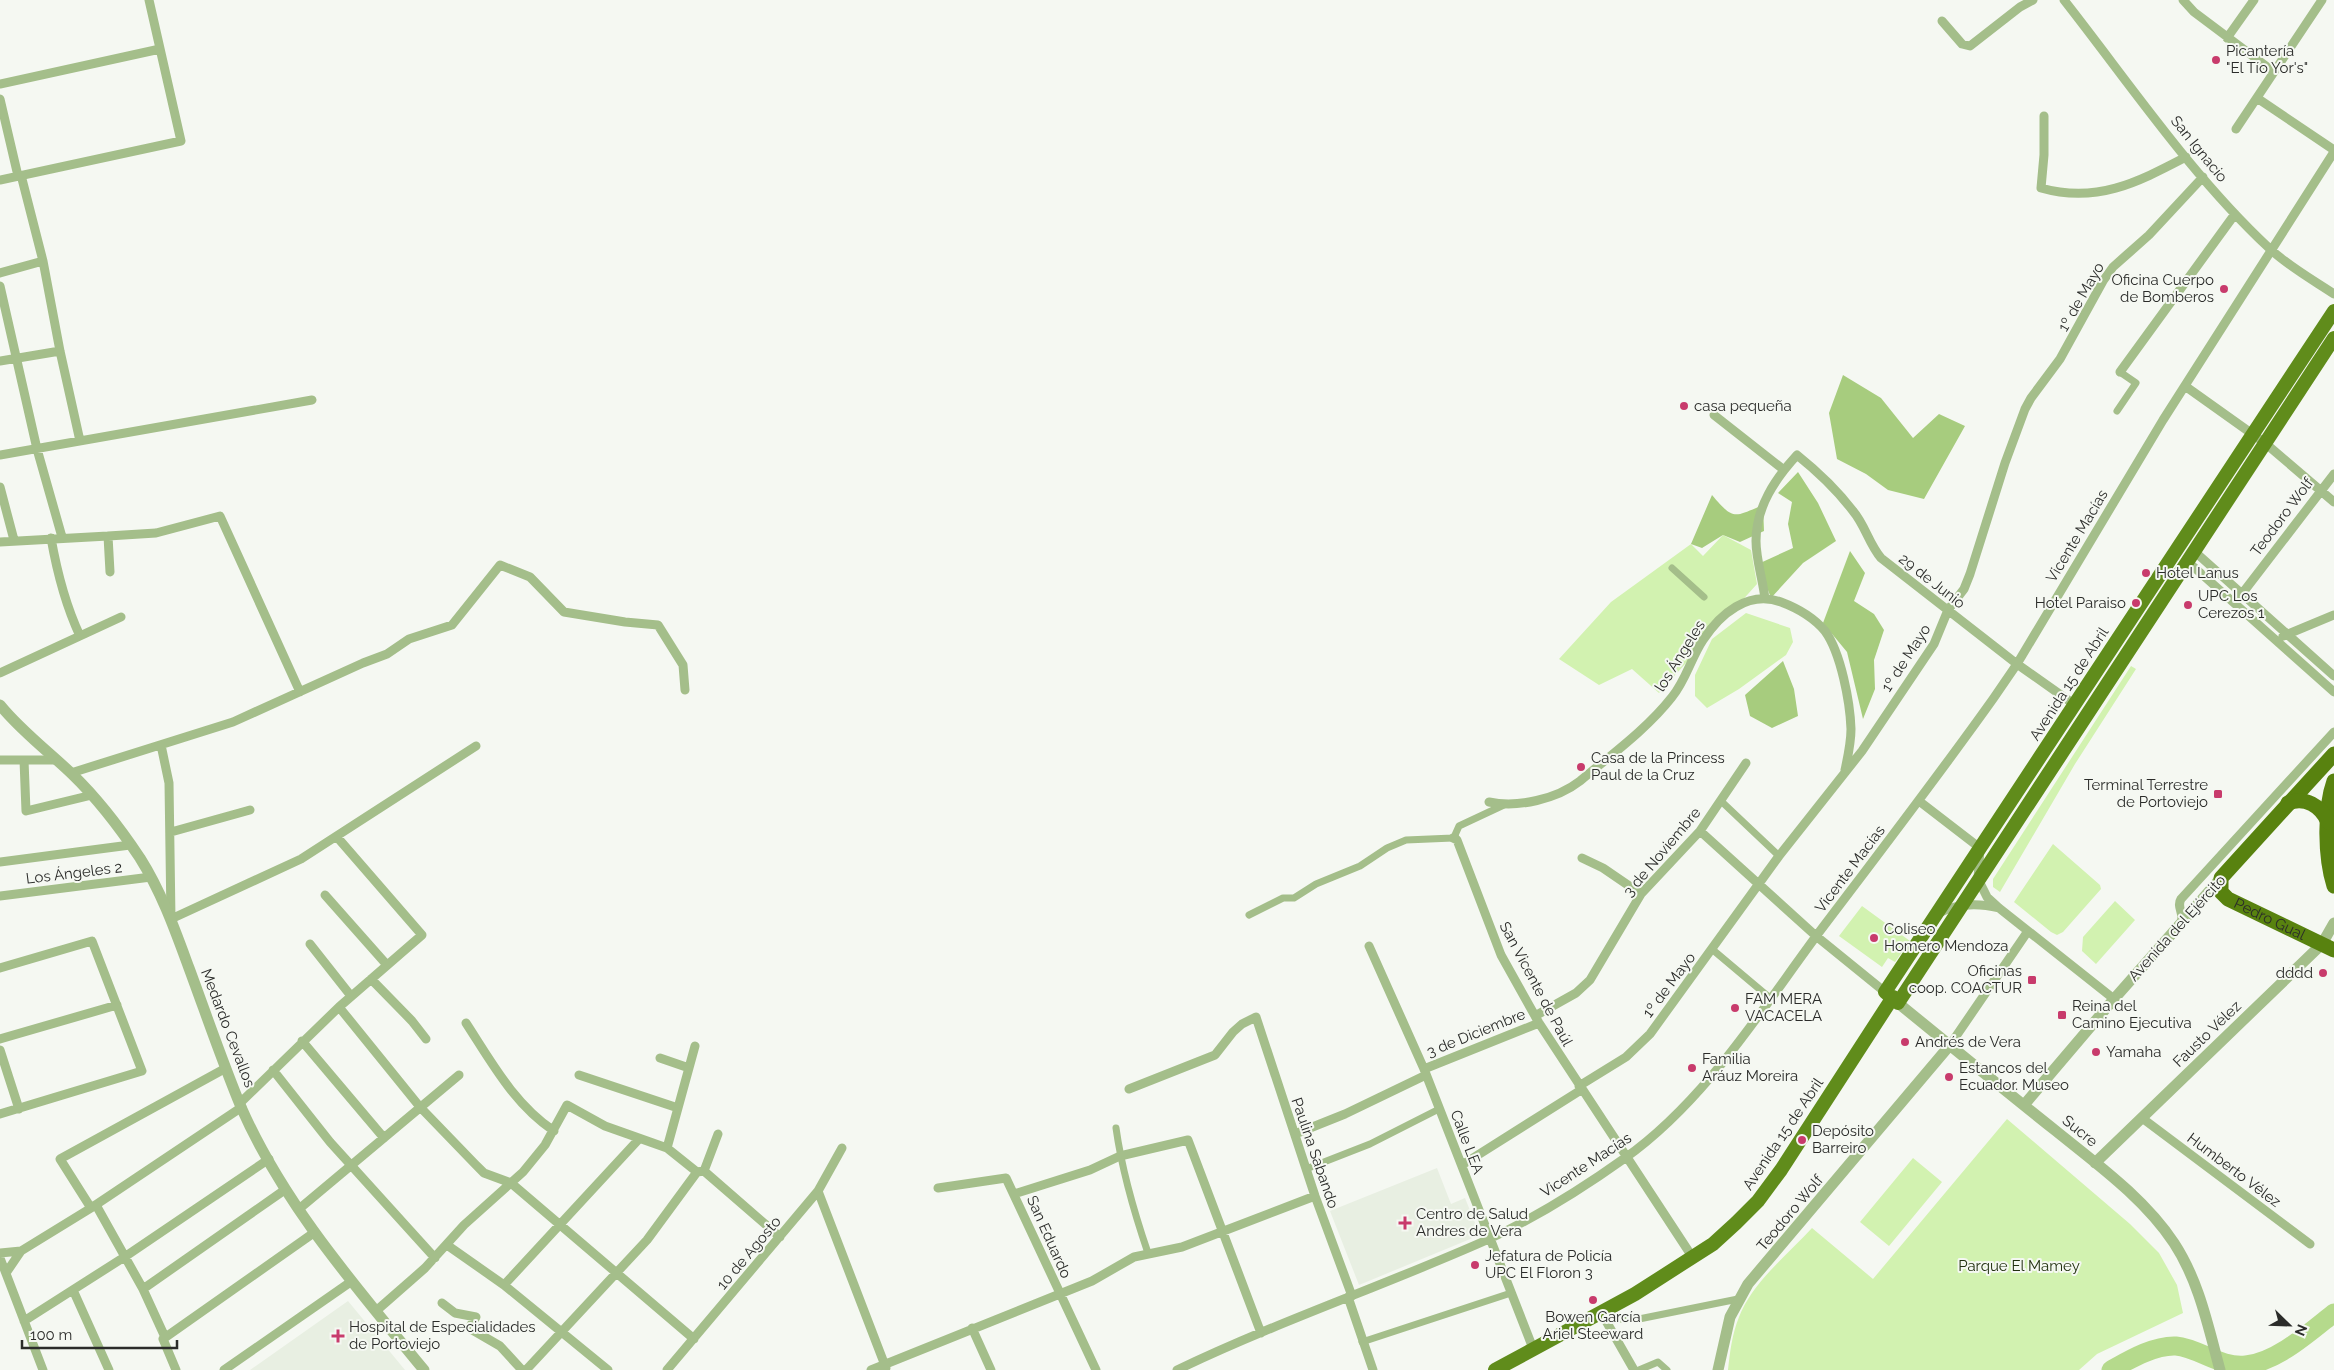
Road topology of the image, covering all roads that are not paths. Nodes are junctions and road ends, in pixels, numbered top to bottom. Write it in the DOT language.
graph roads {
  1 [pos="149,0"];
  2 [pos="2033,0"];
  3 [pos="2064,0"];
  4 [pos="2183,0"];
  5 [pos="2254,0"];
  6 [pos="2322,0"];
  7 [pos="1942,21"];
  8 [pos="2228,38"];
  9 [pos="160,49"];
  10 [pos="2274,72"];
  11 [pos="0,84"];
  12 [pos="2257,98"];
  13 [pos="0,99"];
  14 [pos="2044,116"];
  15 [pos="2236,129"];
  16 [pos="2334,151"];
  17 [pos="2186,157"];
  18 [pos="20,176"];
  19 [pos="2203,177"];
  20 [pos="0,180"];
  21 [pos="2235,214"];
  22 [pos="2271,250"];
  23 [pos="43,260"];
  24 [pos="0,273"];
  25 [pos="0,286"];
  26 [pos="2334,294"];
  27 [pos="2334,311"];
  28 [pos="2334,338"];
  29 [pos="60,351"];
  30 [pos="16,358"];
  31 [pos="0,361"];
  32 [pos="2120,372"];
  33 [pos="2185,386"];
  34 [pos="312,400"];
  35 [pos="2117,411"];
  36 [pos="1714,415"];
  37 [pos="2253,434"];
  38 [pos="80,441"];
  39 [pos="2265,443"];
  40 [pos="37,449"];
  41 [pos="0,455"];
  42 [pos="1784,470"];
  43 [pos="2334,474"];
  44 [pos="0,487"];
  45 [pos="2321,491"];
  46 [pos="2334,502"];
  47 [pos="108,536"];
  48 [pos="62,537"];
  49 [pos="51,538"];
  50 [pos="14,540"];
  51 [pos="0,542"];
  52 [pos="2190,556"];
  53 [pos="1672,568"];
  54 [pos="110,572"];
  55 [pos="2242,594"];
  56 [pos="1704,597"];
  57 [pos="1765,598"];
  58 [pos="2235,603"];
  59 [pos="1948,610"];
  60 [pos="2245,611"];
  61 [pos="2334,615"];
  62 [pos="121,617"];
  63 [pos="2287,634"];
  64 [pos="80,636"];
  65 [pos="2282,644"];
  66 [pos="2017,664"];
  67 [pos="0,673"];
  68 [pos="2334,676"];
  69 [pos="685,690"];
  70 [pos="300,692"];
  71 [pos="2334,692"];
  72 [pos="2334,700"];
  73 [pos="0,704"];
  74 [pos="2075,705"];
  75 [pos="2334,732"];
  76 [pos="161,745"];
  77 [pos="476,746"];
  78 [pos="2334,754"];
  79 [pos="0,760"];
  80 [pos="24,760"];
  81 [pos="54,760"];
  82 [pos="1746,764"];
  83 [pos="71,773"];
  84 [pos="1844,773"];
  85 [pos="2334,781"];
  86 [pos="92,795"];
  87 [pos="1721,801"];
  88 [pos="1919,801"];
  89 [pos="1489,802"];
  90 [pos="2288,803"];
  91 [pos="1507,804"];
  92 [pos="250,810"];
  93 [pos="2328,822"];
  94 [pos="1700,831"];
  95 [pos="171,832"];
  96 [pos="336,837"];
  97 [pos="1455,839"];
  98 [pos="130,845"];
  99 [pos="1980,848"];
  100 [pos="1779,856"];
  101 [pos="1582,858"];
  102 [pos="0,862"];
  103 [pos="150,877"];
  104 [pos="2221,878"];
  105 [pos="1978,879"];
  106 [pos="1760,885"];
  107 [pos="2333,887"];
  108 [pos="1641,894"];
  109 [pos="326,895"];
  110 [pos="0,896"];
  111 [pos="1961,906"];
  112 [pos="1999,908"];
  113 [pos="1249,915"];
  114 [pos="1934,916"];
  115 [pos="171,919"];
  116 [pos="2334,923"];
  117 [pos="2181,924"];
  118 [pos="2028,931"];
  119 [pos="1816,936"];
  120 [pos="310,944"];
  121 [pos="1369,946"];
  122 [pos="2328,947"];
  123 [pos="1713,950"];
  124 [pos="387,965"];
  125 [pos="0,968"];
  126 [pos="371,978"];
  127 [pos="351,996"];
  128 [pos="1892,997"];
  129 [pos="1770,998"];
  130 [pos="2114,999"];
  131 [pos="117,1004"];
  132 [pos="339,1007"];
  133 [pos="1537,1019"];
  134 [pos="466,1023"];
  135 [pos="426,1039"];
  136 [pos="0,1040"];
  137 [pos="302,1041"];
  138 [pos="1950,1045"];
  139 [pos="695,1046"];
  140 [pos="0,1050"];
  141 [pos="660,1058"];
  142 [pos="226,1068"];
  143 [pos="689,1068"];
  144 [pos="272,1070"];
  145 [pos="1425,1072"];
  146 [pos="459,1075"];
  147 [pos="579,1076"];
  148 [pos="1580,1088"];
  149 [pos="1129,1089"];
  150 [pos="241,1105"];
  151 [pos="2024,1105"];
  152 [pos="420,1107"];
  153 [pos="19,1108"];
  154 [pos="678,1108"];
  155 [pos="1439,1109"];
  156 [pos="0,1114"];
  157 [pos="2142,1118"];
  158 [pos="1116,1128"];
  159 [pos="554,1131"];
  160 [pos="718,1134"];
  161 [pos="1294,1134"];
  162 [pos="384,1138"];
  163 [pos="639,1139"];
  164 [pos="666,1148"];
  165 [pos="842,1148"];
  166 [pos="1120,1156"];
  167 [pos="1627,1157"];
  168 [pos="269,1160"];
  169 [pos="2095,1163"];
  170 [pos="351,1165"];
  171 [pos="1462,1165"];
  172 [pos="1306,1169"];
  173 [pos="700,1172"];
  174 [pos="511,1183"];
  175 [pos="938,1188"];
  176 [pos="286,1189"];
  177 [pos="818,1191"];
  178 [pos="1014,1194"];
  179 [pos="1315,1196"];
  180 [pos="94,1206"];
  181 [pos="299,1209"];
  182 [pos="560,1224"];
  183 [pos="315,1232"];
  184 [pos="1223,1233"];
  185 [pos="780,1237"];
  186 [pos="1489,1239"];
  187 [pos="2310,1244"];
  188 [pos="447,1245"];
  189 [pos="21,1251"];
  190 [pos="1148,1253"];
  191 [pos="0,1254"];
  192 [pos="126,1256"];
  193 [pos="0,1258"];
  194 [pos="435,1258"];
  195 [pos="1693,1258"];
  196 [pos="6,1273"];
  197 [pos="617,1273"];
  198 [pos="352,1281"];
  199 [pos="504,1285"];
  200 [pos="143,1289"];
  201 [pos="74,1290"];
  202 [pos="1511,1293"];
  203 [pos="1060,1295"];
  204 [pos="1350,1296"];
  205 [pos="1738,1299"];
  206 [pos="442,1303"];
  207 [pos="376,1311"];
  208 [pos="1603,1316"];
  209 [pos="24,1321"];
  210 [pos="972,1328"];
  211 [pos="562,1331"];
  212 [pos="1261,1333"];
  213 [pos="165,1337"];
  214 [pos="694,1339"];
  215 [pos="1362,1342"];
  216 [pos="1534,1351"];
  217 [pos="885,1367"];
  218 [pos="42,1370"];
  219 [pos="109,1370"];
  220 [pos="176,1370"];
  221 [pos="224,1370"];
  222 [pos="424,1370"];
  223 [pos="524,1370"];
  224 [pos="608,1370"];
  225 [pos="667,1370"];
  226 [pos="871,1370"];
  227 [pos="991,1370"];
  228 [pos="1096,1370"];
  229 [pos="1177,1370"];
  230 [pos="1373,1370"];
  231 [pos="1495,1370"];
  232 [pos="1634,1370"];
  233 [pos="1639,1370"];
  234 [pos="1667,1370"];
  235 [pos="1718,1370"];
  236 [pos="2220,1370"];
  1 -- 9 [label="street"];
  2 -- 7 [label="street"];
  3 -- 17 [label="street, San Ignacio"];
  4 -- 8 [label="street"];
  5 -- 8 [label="street"];
  6 -- 10 [label="street"];
  8 -- 10 [label="street"];
  9 -- 11 [label="street"];
  9 -- 18 [label="street"];
  10 -- 12 [label="street"];
  12 -- 15 [label="street"];
  12 -- 16 [label="street"];
  13 -- 18 [label="street"];
  14 -- 17 [label="street"];
  16 -- 22 [label="street, Vicente Macías"];
  17 -- 19 [label="street, San Ignacio"];
  18 -- 20 [label="street"];
  18 -- 23 [label="street"];
  19 -- 21 [label="street, San Ignacio"];
  19 -- 59 [label="street, 1º de Mayo"];
  21 -- 22 [label="street, San Ignacio"];
  21 -- 32 [label="street"];
  22 -- 26 [label="street, San Ignacio"];
  22 -- 33 [label="street, Vicente Macías"];
  23 -- 24 [label="street"];
  23 -- 29 [label="street"];
  25 -- 30 [label="street"];
  27 -- 37 [label="main road, Avenida 15 de Abril"];
  28 -- 39 [label="main road, Avenida 15 de Abril"];
  29 -- 30 [label="street"];
  29 -- 38 [label="street"];
  30 -- 31 [label="street"];
  30 -- 40 [label="street"];
  32 -- 35 [label="street"];
  33 -- 37 [label="street"];
  33 -- 66 [label="street, Vicente Macías"];
  34 -- 38 [label="street"];
  36 -- 42 [label="street"];
  37 -- 39 [label="street"];
  37 -- 74 [label="main road, Avenida 15 de Abril"];
  38 -- 40 [label="street"];
  39 -- 45 [label="street"];
  39 -- 52 [label="main road, Avenida 15 de Abril"];
  40 -- 41 [label="street"];
  40 -- 48 [label="street"];
  42 -- 57 [label="street"];
  42 -- 59 [label="street, 29 de Junio"];
  43 -- 45 [label="street, Teodoro Wolf"];
  44 -- 50 [label="street"];
  45 -- 46 [label="street"];
  45 -- 55 [label="street, Teodoro Wolf"];
  47 -- 48 [label="street"];
  47 -- 54 [label="street"];
  47 -- 70 [label="street"];
  48 -- 49 [label="street"];
  49 -- 50 [label="street"];
  49 -- 64 [label="street"];
  50 -- 51 [label="street"];
  52 -- 55 [label="street"];
  52 -- 58 [label="street"];
  52 -- 105 [label="main road, Avenida 15 de Abril"];
  53 -- 56 [label="street"];
  55 -- 58 [label="street, Teodoro Wolf"];
  55 -- 63 [label="street"];
  57 -- 84 [label="street"];
  57 -- 91 [label="street, los Ángeles"];
  58 -- 60 [label="street"];
  59 -- 66 [label="street, 29 de Junio"];
  59 -- 84 [label="street, 1º de Mayo"];
  60 -- 65 [label="street"];
  60 -- 72 [label="street"];
  61 -- 63 [label="street"];
  62 -- 64 [label="street"];
  63 -- 65 [label="street"];
  63 -- 68 [label="street"];
  64 -- 67 [label="street"];
  65 -- 71 [label="street"];
  66 -- 74 [label="street, 29 de Junio"];
  66 -- 88 [label="street, Vicente Macías"];
  69 -- 70 [label="street"];
  70 -- 76 [label="street"];
  73 -- 81 [label="street, Medardo Cevallos"];
  74 -- 99 [label="main road, Avenida 15 de Abril"];
  75 -- 117 [label="street"];
  76 -- 83 [label="street"];
  76 -- 95 [label="street"];
  77 -- 96 [label="street"];
  78 -- 90 [label="highway, Avenida del Ejército"];
  79 -- 80 [label="street"];
  80 -- 81 [label="street"];
  80 -- 86 [label="street"];
  81 -- 83 [label="street, Medardo Cevallos"];
  82 -- 87 [label="street, 3 de Noviembre"];
  83 -- 86 [label="street, Medardo Cevallos"];
  84 -- 100 [label="street, 1º de Mayo"];
  85 -- 93 [label="highway"];
  86 -- 98 [label="street, Medardo Cevallos"];
  87 -- 94 [label="street, 3 de Noviembre"];
  87 -- 100 [label="street"];
  88 -- 99 [label="street"];
  88 -- 119 [label="street, Vicente Macías"];
  89 -- 91 [label="street, los Ángeles"];
  90 -- 93 [label="highway"];
  90 -- 104 [label="highway, Avenida del Ejército"];
  91 -- 97 [label="street"];
  92 -- 95 [label="street"];
  93 -- 107 [label="highway"];
  94 -- 106 [label="street"];
  94 -- 108 [label="street, 3 de Noviembre"];
  95 -- 115 [label="street"];
  96 -- 115 [label="street"];
  96 -- 124 [label="street"];
  97 -- 113 [label="street"];
  97 -- 133 [label="street, San Vicente de Paúl"];
  98 -- 102 [label="street"];
  98 -- 103 [label="street, Medardo Cevallos"];
  99 -- 105 [label="street"];
  99 -- 114 [label="main road, Avenida 15 de Abril"];
  100 -- 106 [label="street, 1º de Mayo"];
  101 -- 108 [label="street"];
  103 -- 110 [label="street, Los Ángeles 2"];
  103 -- 115 [label="street, Medardo Cevallos"];
  104 -- 117 [label="street, Avenida del Ejército"];
  104 -- 122 [label="highway, Pedro Gual"];
  105 -- 111 [label="main road, Avenida 15 de Abril"];
  105 -- 112 [label="street"];
  106 -- 119 [label="street"];
  106 -- 123 [label="street, 1º de Mayo"];
  108 -- 133 [label="street, 3 de Noviembre"];
  109 -- 124 [label="street"];
  111 -- 112 [label="street"];
  111 -- 114 [label="street"];
  111 -- 128 [label="main road, Avenida 15 de Abril"];
  112 -- 118 [label="street"];
  114 -- 128 [label="main road, Avenida 15 de Abril"];
  115 -- 142 [label="street, Medardo Cevallos"];
  116 -- 122 [label="street, Fausto Vélez"];
  117 -- 130 [label="street, Avenida del Ejército"];
  118 -- 130 [label="street"];
  118 -- 138 [label="street, Teodoro Wolf"];
  119 -- 128 [label="street"];
  119 -- 129 [label="street, Vicente Macías"];
  120 -- 127 [label="street"];
  121 -- 145 [label="street, Calle LEA"];
  122 -- 157 [label="street, Fausto Vélez"];
  123 -- 129 [label="street"];
  123 -- 148 [label="street, 1º de Mayo"];
  124 -- 126 [label="street"];
  125 -- 131 [label="street"];
  126 -- 127 [label="street"];
  126 -- 135 [label="street"];
  127 -- 132 [label="street"];
  128 -- 138 [label="street, Sucre"];
  128 -- 195 [label="main road, Avenida 15 de Abril"];
  129 -- 167 [label="street, Vicente Macías"];
  130 -- 151 [label="street, Avenida del Ejército"];
  131 -- 136 [label="street"];
  131 -- 153 [label="street"];
  132 -- 137 [label="street"];
  132 -- 152 [label="street"];
  133 -- 145 [label="street, 3 de Diciembre"];
  133 -- 148 [label="street, San Vicente de Paúl"];
  134 -- 159 [label="street"];
  137 -- 144 [label="street"];
  137 -- 162 [label="street"];
  138 -- 151 [label="street, Sucre"];
  138 -- 205 [label="street, Teodoro Wolf"];
  139 -- 143 [label="street"];
  140 -- 153 [label="street"];
  141 -- 143 [label="street"];
  142 -- 150 [label="street, Medardo Cevallos"];
  142 -- 180 [label="street"];
  143 -- 154 [label="street"];
  144 -- 150 [label="street"];
  144 -- 170 [label="street"];
  145 -- 155 [label="street, Calle LEA"];
  145 -- 161 [label="street, 3 de Diciembre"];
  146 -- 152 [label="street"];
  147 -- 154 [label="street"];
  148 -- 167 [label="street, San Vicente de Paúl"];
  148 -- 171 [label="street, 1º de Mayo"];
  149 -- 161 [label="street, Paulina Sabando"];
  150 -- 168 [label="street, Medardo Cevallos"];
  150 -- 180 [label="street"];
  151 -- 169 [label="street, Sucre"];
  152 -- 162 [label="street"];
  152 -- 174 [label="street"];
  153 -- 156 [label="street"];
  154 -- 164 [label="street"];
  155 -- 171 [label="street, Calle LEA"];
  155 -- 172 [label="street"];
  157 -- 169 [label="street, Fausto Vélez"];
  157 -- 187 [label="street, Humberto Vélez"];
  158 -- 166 [label="street"];
  159 -- 163 [label="street"];
  159 -- 174 [label="street"];
  160 -- 173 [label="street"];
  161 -- 172 [label="street, Paulina Sabando"];
  162 -- 170 [label="street"];
  163 -- 164 [label="street"];
  163 -- 182 [label="street"];
  164 -- 173 [label="street"];
  165 -- 177 [label="street, 10 de Agosto"];
  166 -- 178 [label="street"];
  166 -- 184 [label="street"];
  166 -- 190 [label="street"];
  167 -- 186 [label="street, Vicente Macías"];
  167 -- 195 [label="street, San Vicente de Paúl"];
  168 -- 176 [label="street, Medardo Cevallos"];
  168 -- 192 [label="street"];
  169 -- 236 [label="street, Sucre"];
  170 -- 181 [label="street"];
  170 -- 194 [label="street"];
  171 -- 186 [label="street, Calle LEA"];
  172 -- 179 [label="street, Paulina Sabando"];
  173 -- 185 [label="street"];
  173 -- 197 [label="street"];
  174 -- 182 [label="street"];
  174 -- 188 [label="street"];
  175 -- 178 [label="street, San Eduardo"];
  176 -- 181 [label="street, Medardo Cevallos"];
  176 -- 200 [label="street"];
  177 -- 185 [label="street, 10 de Agosto"];
  177 -- 217 [label="street"];
  178 -- 203 [label="street, San Eduardo"];
  179 -- 184 [label="street"];
  179 -- 204 [label="street, Paulina Sabando"];
  180 -- 189 [label="street"];
  180 -- 192 [label="street"];
  181 -- 183 [label="street, Medardo Cevallos"];
  182 -- 197 [label="street"];
  182 -- 199 [label="street"];
  183 -- 198 [label="street, Medardo Cevallos"];
  183 -- 213 [label="street"];
  184 -- 190 [label="street"];
  184 -- 212 [label="street"];
  185 -- 214 [label="street, 10 de Agosto"];
  186 -- 202 [label="street, Calle LEA"];
  186 -- 204 [label="street, Vicente Macías"];
  188 -- 194 [label="street"];
  188 -- 199 [label="street"];
  189 -- 191 [label="street"];
  189 -- 196 [label="street"];
  190 -- 203 [label="street"];
  192 -- 200 [label="street"];
  192 -- 201 [label="street"];
  193 -- 196 [label="street"];
  194 -- 207 [label="street"];
  195 -- 208 [label="main road, Avenida 15 de Abril"];
  196 -- 209 [label="street"];
  197 -- 211 [label="street"];
  197 -- 214 [label="street"];
  198 -- 207 [label="street, Medardo Cevallos"];
  198 -- 221 [label="street"];
  199 -- 211 [label="street"];
  200 -- 213 [label="street"];
  201 -- 209 [label="street"];
  201 -- 219 [label="street"];
  202 -- 215 [label="street"];
  202 -- 216 [label="street, Calle LEA"];
  203 -- 210 [label="street"];
  203 -- 228 [label="street, San Eduardo"];
  204 -- 212 [label="street, Vicente Macías"];
  204 -- 215 [label="street, Paulina Sabando"];
  205 -- 208 [label="street"];
  205 -- 235 [label="street, Teodoro Wolf"];
  206 -- 223 [label="street"];
  207 -- 222 [label="street, Medardo Cevallos"];
  208 -- 216 [label="main road, Avenida 15 de Abril"];
  208 -- 232 [label="street"];
  209 -- 218 [label="street"];
  210 -- 217 [label="street"];
  210 -- 227 [label="street"];
  211 -- 223 [label="street"];
  211 -- 224 [label="street"];
  212 -- 229 [label="street, Vicente Macías"];
  213 -- 220 [label="street"];
  214 -- 225 [label="street, 10 de Agosto"];
  215 -- 230 [label="street, Paulina Sabando"];
  216 -- 231 [label="main road, Avenida 15 de Abril"];
  217 -- 226 [label="street"];
  233 -- 234 [label="street"];
}
